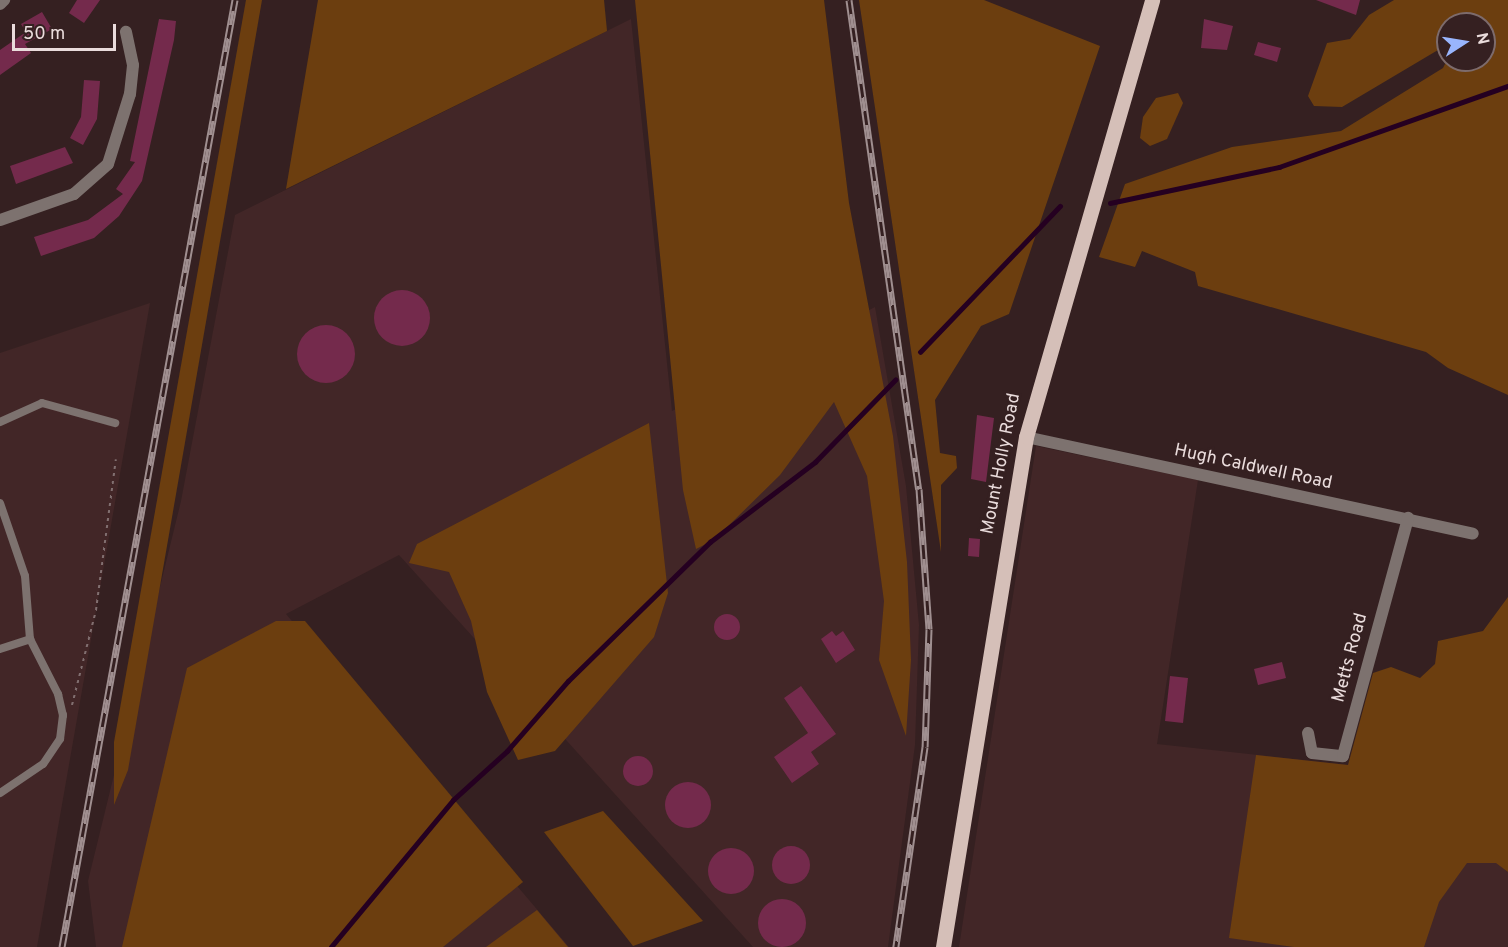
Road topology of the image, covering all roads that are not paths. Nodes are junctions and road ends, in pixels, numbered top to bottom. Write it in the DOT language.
graph roads {
  1 [pos="4,0"];
  2 [pos="1152,0"];
  3 [pos="0,4"];
  4 [pos="126,32"];
  5 [pos="0,220"];
  6 [pos="0,422"];
  7 [pos="115,423"];
  8 [pos="1026,437"];
  9 [pos="0,503"];
  10 [pos="1408,518"];
  11 [pos="1473,534"];
  12 [pos="30,639"];
  13 [pos="0,649"];
  14 [pos="1308,733"];
  15 [pos="0,793"];
  16 [pos="943,947"];
  1 -- 3 [label="street"];
  2 -- 8 [label="main road, Mount Holly Road"];
  4 -- 5 [label="street"];
  6 -- 7 [label="lane"];
  8 -- 10 [label="street, Hugh Caldwell Road"];
  8 -- 16 [label="main road, Mount Holly Road"];
  9 -- 12 [label="lane"];
  10 -- 11 [label="street, Hugh Caldwell Road"];
  10 -- 14 [label="street, Metts Road"];
  12 -- 13 [label="lane"];
  12 -- 15 [label="lane"];
}
